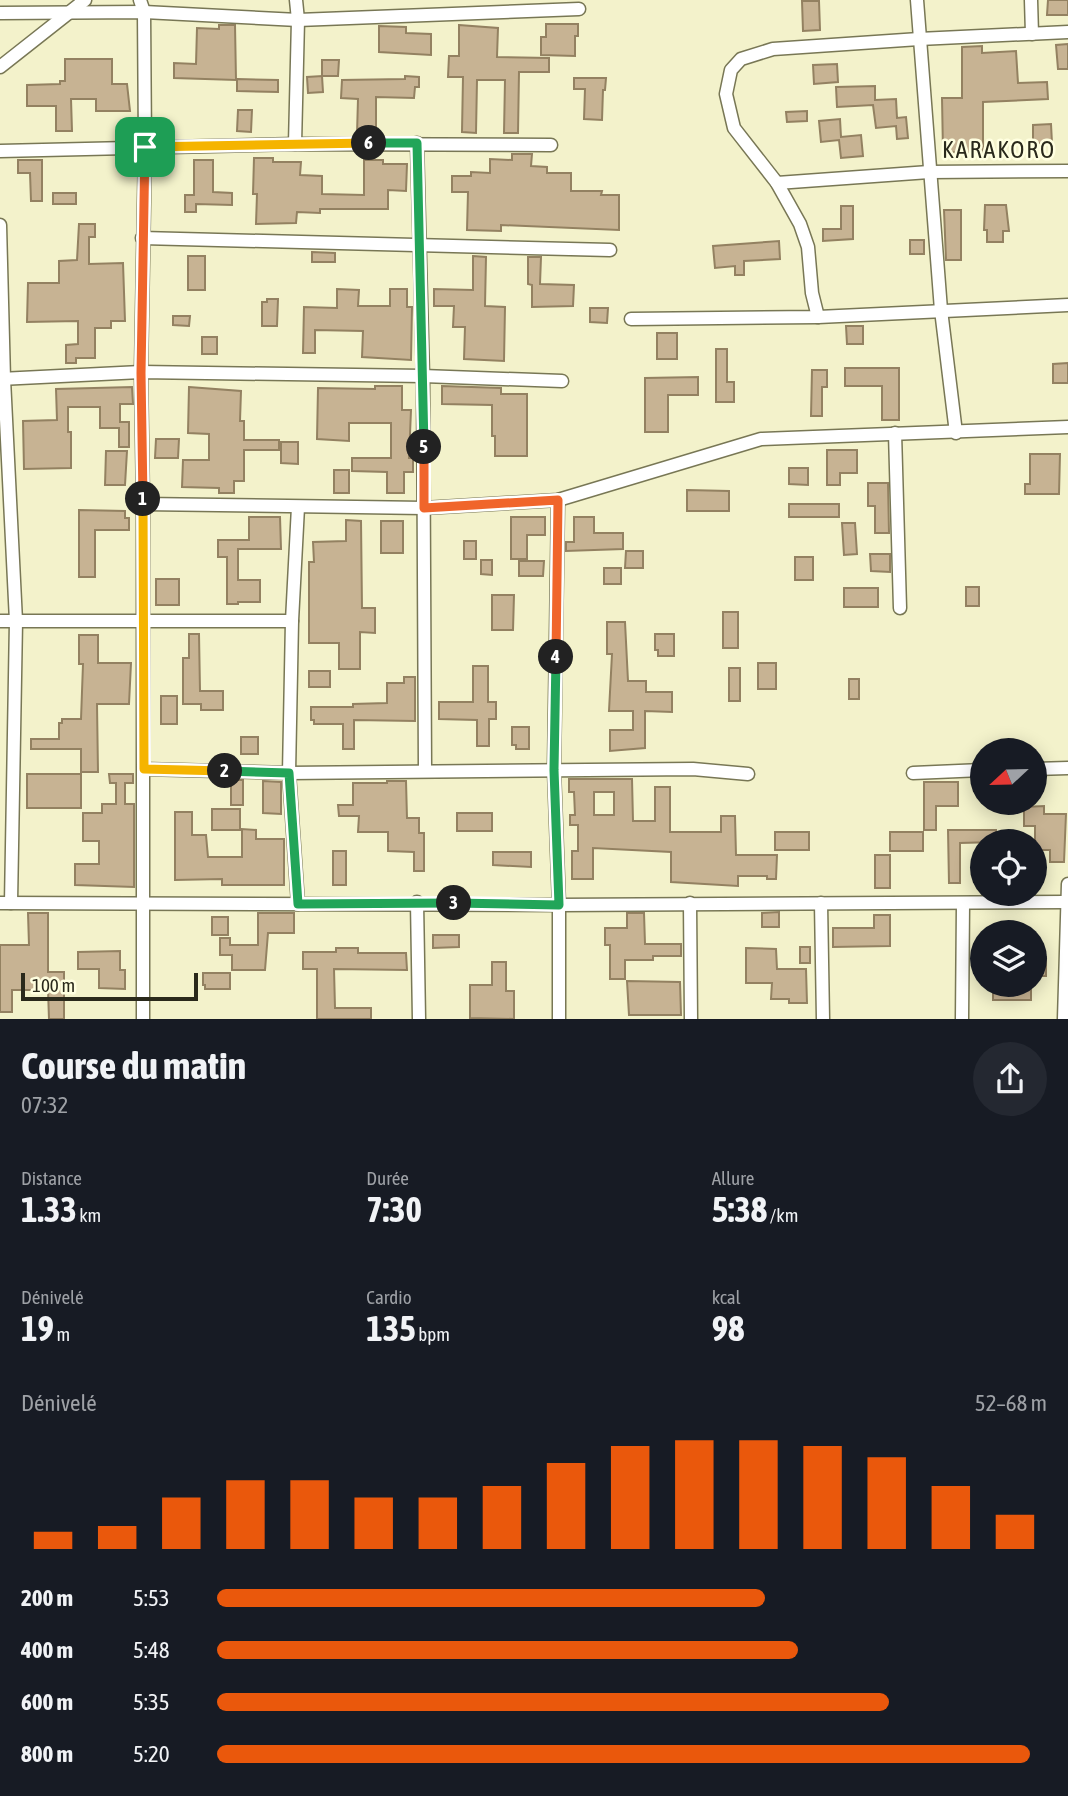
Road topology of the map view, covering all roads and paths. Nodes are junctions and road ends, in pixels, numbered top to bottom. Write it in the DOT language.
graph roads {
  1 [pos="85,0"];
  2 [pos="296,0"];
  3 [pos="917,0"];
  4 [pos="1031,0"];
  5 [pos="142,6"];
  6 [pos="579,9"];
  7 [pos="71,11"];
  8 [pos="0,13"];
  9 [pos="298,20"];
  10 [pos="1068,32"];
  11 [pos="1032,34"];
  12 [pos="919,38"];
  13 [pos="0,67"];
  14 [pos="417,143"];
  15 [pos="295,144"];
  16 [pos="551,145"];
  17 [pos="145,147"];
  18 [pos="0,151"];
  19 [pos="1068,171"];
  20 [pos="929,172"];
  21 [pos="777,183"];
  22 [pos="0,225"];
  23 [pos="142,238"];
  24 [pos="421,245"];
  25 [pos="610,250"];
  26 [pos="1068,305"];
  27 [pos="941,310"];
  28 [pos="818,317"];
  29 [pos="631,319"];
  30 [pos="141,373"];
  31 [pos="423,376"];
  32 [pos="2,379"];
  33 [pos="562,381"];
  34 [pos="1068,427"];
  35 [pos="895,433"];
  36 [pos="956,433"];
  37 [pos="5,490"];
  38 [pos="558,500"];
  39 [pos="144,504"];
  40 [pos="298,507"];
  41 [pos="424,508"];
  42 [pos="900,608"];
  43 [pos="144,620"];
  44 [pos="0,621"];
  45 [pos="16,621"];
  46 [pos="292,621"];
  47 [pos="1068,768"];
  48 [pos="144,769"];
  49 [pos="1047,769"];
  50 [pos="425,770"];
  51 [pos="554,770"];
  52 [pos="970,771"];
  53 [pos="289,773"];
  54 [pos="913,773"];
  55 [pos="748,774"];
  56 [pos="1068,884"];
  57 [pos="417,902"];
  58 [pos="690,902"];
  59 [pos="1066,902"];
  60 [pos="5,903"];
  61 [pos="821,903"];
  62 [pos="142,904"];
  63 [pos="298,904"];
  64 [pos="963,904"];
  65 [pos="559,905"];
  66 [pos="143,1019"];
  67 [pos="419,1019"];
  68 [pos="559,1019"];
  69 [pos="691,1019"];
  70 [pos="823,1019"];
  71 [pos="962,1019"];
  72 [pos="1065,1019"];
  1 -- 7 [label="street"];
  2 -- 9 [label="street"];
  3 -- 12 [label="street"];
  4 -- 11 [label="street"];
  5 -- 7 [label="street"];
  5 -- 9 [label="street"];
  5 -- 17 [label="street"];
  6 -- 9 [label="street"];
  7 -- 8 [label="street"];
  7 -- 13 [label="street"];
  9 -- 15 [label="street"];
  10 -- 11 [label="street"];
  11 -- 12 [label="street"];
  12 -- 20 [label="street"];
  12 -- 21 [label="street"];
  14 -- 15 [label="street"];
  14 -- 16 [label="street"];
  14 -- 24 [label="street"];
  15 -- 17 [label="street"];
  17 -- 18 [label="street"];
  17 -- 23 [label="street"];
  19 -- 20 [label="street"];
  20 -- 21 [label="street"];
  20 -- 27 [label="street"];
  21 -- 28 [label="street"];
  22 -- 32 [label="street"];
  23 -- 24 [label="street"];
  23 -- 30 [label="street"];
  24 -- 25 [label="street"];
  24 -- 31 [label="street"];
  26 -- 27 [label="street"];
  27 -- 28 [label="street"];
  27 -- 36 [label="street"];
  28 -- 29 [label="street"];
  30 -- 31 [label="street"];
  30 -- 32 [label="street"];
  30 -- 39 [label="street"];
  31 -- 33 [label="street"];
  31 -- 41 [label="street"];
  32 -- 37 [label="street"];
  34 -- 36 [label="street"];
  35 -- 36 [label="street"];
  35 -- 38 [label="street"];
  35 -- 42 [label="street"];
  37 -- 45 [label="street"];
  38 -- 41 [label="street"];
  38 -- 51 [label="street"];
  39 -- 40 [label="street"];
  39 -- 43 [label="street"];
  40 -- 41 [label="street"];
  40 -- 46 [label="street"];
  41 -- 50 [label="street"];
  43 -- 45 [label="street"];
  43 -- 46 [label="street"];
  43 -- 48 [label="street"];
  44 -- 45 [label="street"];
  45 -- 60 [label="street"];
  46 -- 53 [label="street"];
  47 -- 49 [label="street"];
  48 -- 53 [label="street"];
  48 -- 62 [label="street"];
  50 -- 51 [label="street"];
  50 -- 53 [label="street"];
  51 -- 55 [label="street"];
  51 -- 65 [label="street"];
  52 -- 54 [label="street"];
  53 -- 63 [label="street"];
  56 -- 59 [label="street"];
  57 -- 63 [label="street"];
  57 -- 65 [label="street"];
  57 -- 67 [label="street"];
  58 -- 61 [label="street"];
  58 -- 65 [label="street"];
  58 -- 69 [label="street"];
  59 -- 64 [label="street"];
  59 -- 72 [label="street"];
  60 -- 62 [label="street"];
  61 -- 64 [label="street"];
  61 -- 70 [label="street"];
  62 -- 63 [label="street"];
  62 -- 66 [label="street"];
  64 -- 71 [label="street"];
  65 -- 68 [label="street"];
}
